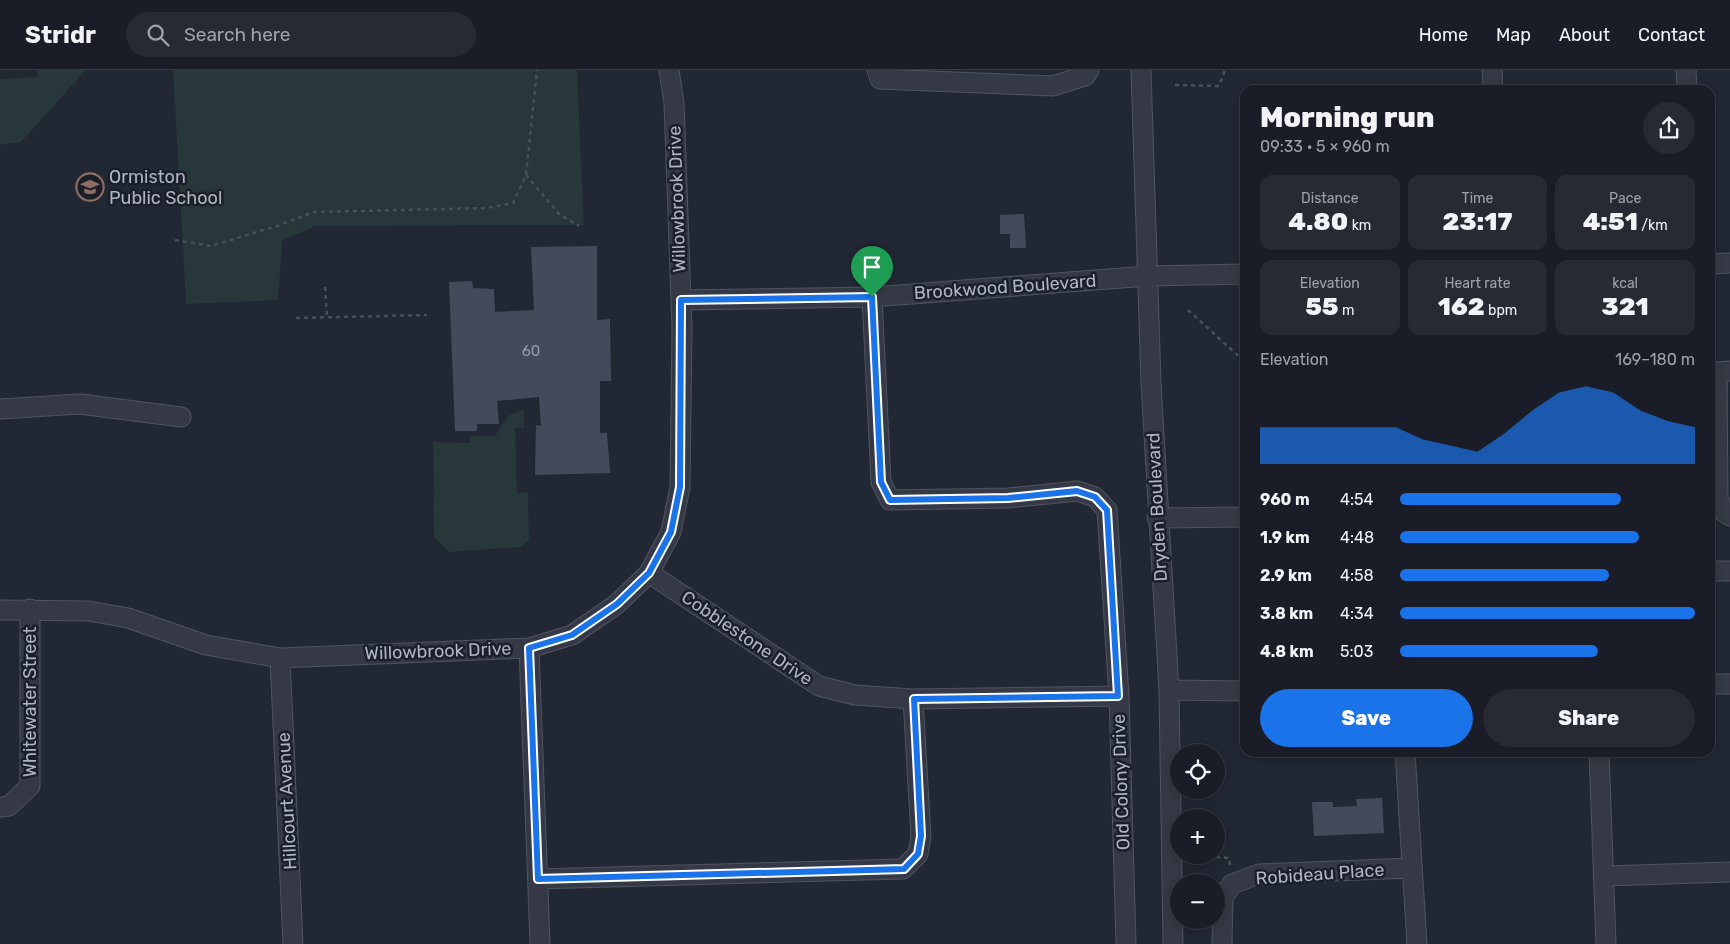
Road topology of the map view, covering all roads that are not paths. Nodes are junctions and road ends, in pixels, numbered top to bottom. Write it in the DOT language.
graph roads {
  1 [pos="670,70"];
  2 [pos="877,70"];
  3 [pos="1089,70"];
  4 [pos="1141,70"];
  5 [pos="1492,70"];
  6 [pos="1686,70"];
  7 [pos="1493,85"];
  8 [pos="1687,85"];
  9 [pos="1730,263"];
  10 [pos="1715,264"];
  11 [pos="1240,274"];
  12 [pos="1148,276"];
  13 [pos="872,297"];
  14 [pos="681,300"];
  15 [pos="1730,371"];
  16 [pos="0,409"];
  17 [pos="181,417"];
  18 [pos="1724,441"];
  19 [pos="1730,516"];
  20 [pos="1240,517"];
  21 [pos="1157,518"];
  22 [pos="1715,571"];
  23 [pos="1730,571"];
  24 [pos="649,573"];
  25 [pos="30,609"];
  26 [pos="0,610"];
  27 [pos="529,648"];
  28 [pos="280,658"];
  29 [pos="1715,684"];
  30 [pos="1730,684"];
  31 [pos="1169,690"];
  32 [pos="1240,691"];
  33 [pos="1118,696"];
  34 [pos="914,699"];
  35 [pos="1405,757"];
  36 [pos="1599,757"];
  37 [pos="0,807"];
  38 [pos="1412,868"];
  39 [pos="1730,872"];
  40 [pos="1605,876"];
  41 [pos="538,879"];
  42 [pos="294,944"];
  43 [pos="540,944"];
  44 [pos="1126,944"];
  45 [pos="1173,944"];
  46 [pos="1222,944"];
  47 [pos="1417,944"];
  48 [pos="1606,944"];
  1 -- 14 [label="street, Willowbrook Drive"];
  2 -- 3 [label="street"];
  4 -- 12 [label="street, Dryden Boulevard"];
  5 -- 7 [label="street"];
  6 -- 8 [label="street"];
  9 -- 10 [label="street"];
  11 -- 12 [label="street, Brookwood Boulevard"];
  12 -- 13 [label="street, Brookwood Boulevard"];
  12 -- 21 [label="street, Dryden Boulevard"];
  13 -- 14 [label="street, Brookwood Boulevard"];
  13 -- 33 [label="street, Old Colony Drive"];
  14 -- 24 [label="street, Willowbrook Drive"];
  15 -- 18 [label="street"];
  16 -- 17 [label="street"];
  18 -- 19 [label="street"];
  20 -- 21 [label="street"];
  21 -- 31 [label="street, Dryden Boulevard"];
  22 -- 23 [label="street"];
  24 -- 27 [label="street, Willowbrook Drive"];
  24 -- 34 [label="street, Cobblestone Drive"];
  25 -- 26 [label="street, Willowbrook Drive"];
  25 -- 28 [label="street, Willowbrook Drive"];
  25 -- 37 [label="street, Whitewater Street"];
  27 -- 28 [label="street, Willowbrook Drive"];
  27 -- 41 [label="street"];
  28 -- 42 [label="street, Hillcourt Avenue"];
  29 -- 30 [label="street"];
  31 -- 32 [label="street"];
  31 -- 45 [label="street, Dryden Boulevard"];
  33 -- 34 [label="street, Cobblestone Drive"];
  33 -- 44 [label="street, Old Colony Drive"];
  34 -- 41 [label="street"];
  35 -- 38 [label="street"];
  36 -- 40 [label="street"];
  38 -- 46 [label="street, Robideau Place"];
  38 -- 47 [label="street"];
  39 -- 40 [label="street"];
  40 -- 48 [label="street"];
  41 -- 43 [label="street"];
}
